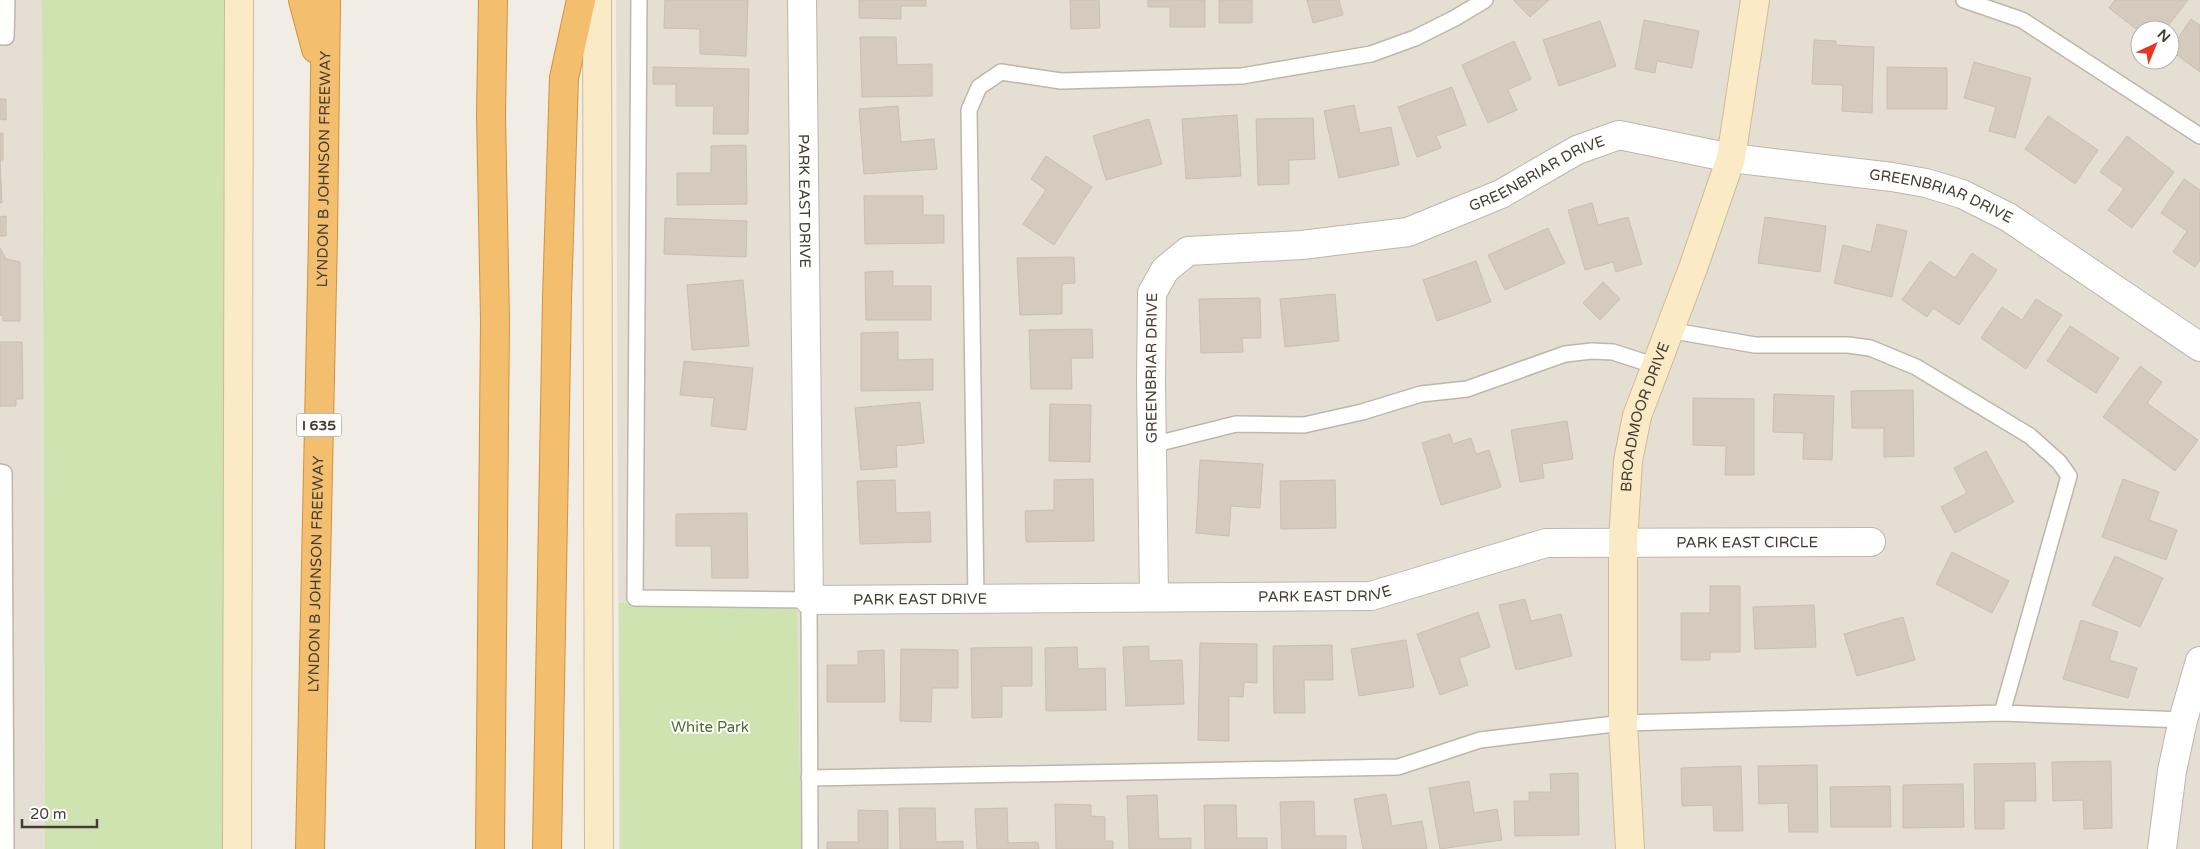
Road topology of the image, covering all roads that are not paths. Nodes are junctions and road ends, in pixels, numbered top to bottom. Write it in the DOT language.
graph roads {
  1 [pos="7,0"];
  2 [pos="239,0"];
  3 [pos="303,0"];
  4 [pos="326,0"];
  5 [pos="492,0"];
  6 [pos="581,0"];
  7 [pos="597,0"];
  8 [pos="639,0"];
  9 [pos="802,0"];
  10 [pos="1485,0"];
  11 [pos="1755,0"];
  12 [pos="1964,0"];
  13 [pos="0,37"];
  14 [pos="325,82"];
  15 [pos="2200,136"];
  16 [pos="1731,158"];
  17 [pos="1668,330"];
  18 [pos="2200,347"];
  19 [pos="1656,366"];
  20 [pos="1152,445"];
  21 [pos="0,472"];
  22 [pos="1623,542"];
  23 [pos="1871,542"];
  24 [pos="1154,596"];
  25 [pos="976,598"];
  26 [pos="809,600"];
  27 [pos="2200,661"];
  28 [pos="3,709"];
  29 [pos="2002,713"];
  30 [pos="2183,720"];
  31 [pos="1623,723"];
  32 [pos="809,778"];
  33 [pos="6,849"];
  34 [pos="237,849"];
  35 [pos="310,849"];
  36 [pos="490,849"];
  37 [pos="547,849"];
  38 [pos="599,849"];
  39 [pos="810,849"];
  40 [pos="1630,849"];
  41 [pos="2162,849"];
  1 -- 13 [label="lane"];
  2 -- 34 [label="main road"];
  3 -- 14 [label="highway"];
  4 -- 14 [label="highway, LYNDON B JOHNSON FREEWAY / I 635"];
  5 -- 36 [label="highway"];
  6 -- 37 [label="highway"];
  7 -- 38 [label="main road"];
  8 -- 26 [label="lane"];
  9 -- 26 [label="street, PARK EAST DRIVE"];
  10 -- 25 [label="lane"];
  11 -- 16 [label="main road, BROADMOOR DRIVE"];
  12 -- 15 [label="lane"];
  14 -- 35 [label="highway, LYNDON B JOHNSON FREEWAY / I 635"];
  16 -- 17 [label="main road, BROADMOOR DRIVE"];
  16 -- 18 [label="street, GREENBRIAR DRIVE"];
  16 -- 20 [label="street, GREENBRIAR DRIVE"];
  17 -- 19 [label="main road, BROADMOOR DRIVE"];
  17 -- 29 [label="lane"];
  19 -- 20 [label="lane"];
  19 -- 22 [label="main road, BROADMOOR DRIVE"];
  20 -- 24 [label="street, GREENBRIAR DRIVE"];
  21 -- 28 [label="lane"];
  22 -- 23 [label="street, PARK EAST CIRCLE"];
  22 -- 24 [label="street, PARK EAST DRIVE"];
  22 -- 31 [label="main road, BROADMOOR DRIVE"];
  24 -- 25 [label="street, PARK EAST DRIVE"];
  25 -- 26 [label="street, PARK EAST DRIVE"];
  26 -- 32 [label="lane"];
  27 -- 30 [label="street"];
  28 -- 33 [label="lane"];
  29 -- 30 [label="lane"];
  29 -- 31 [label="lane"];
  30 -- 41 [label="street"];
  31 -- 32 [label="lane"];
  31 -- 40 [label="main road, BROADMOOR DRIVE"];
  32 -- 39 [label="lane"];
}
